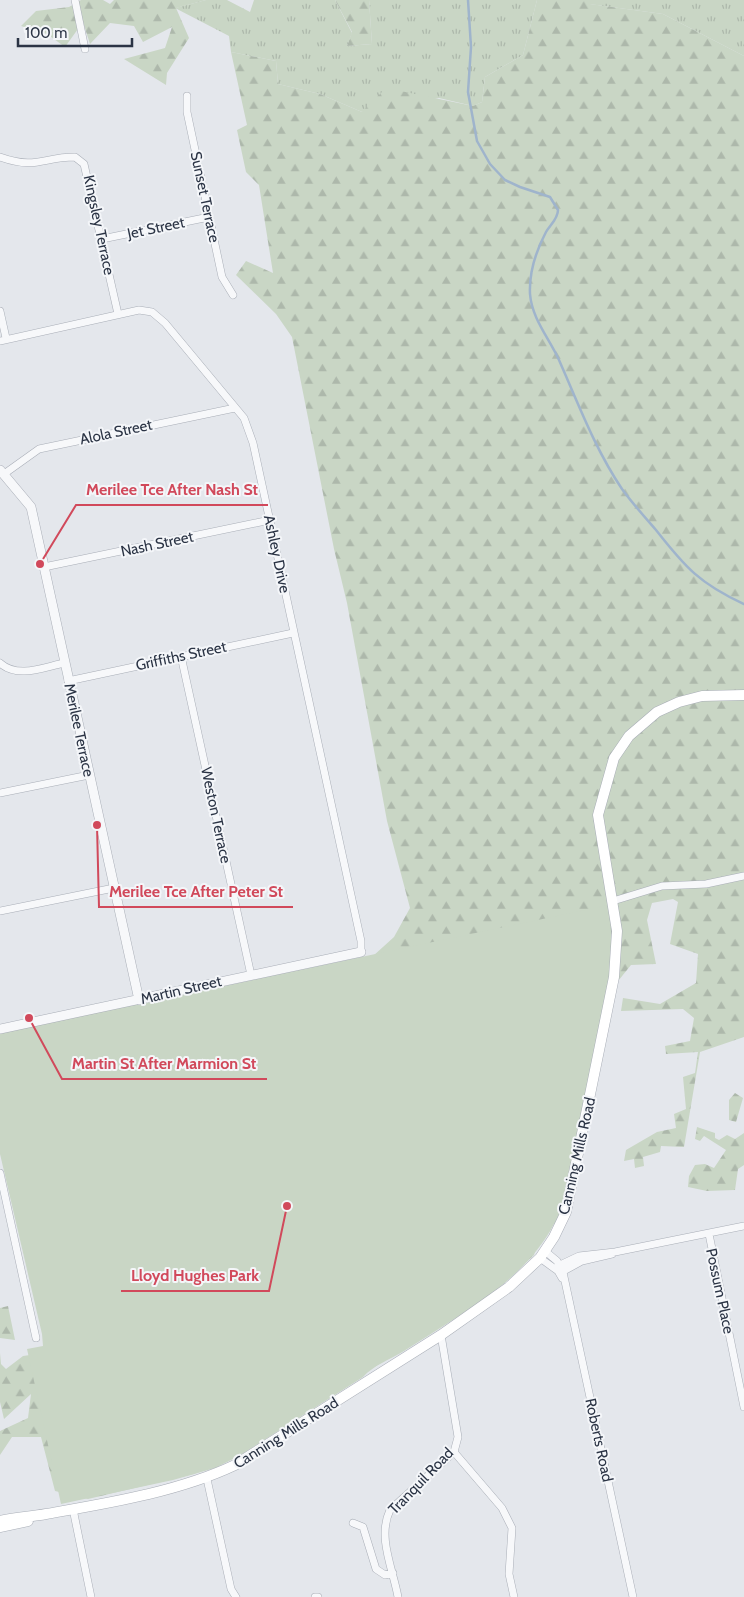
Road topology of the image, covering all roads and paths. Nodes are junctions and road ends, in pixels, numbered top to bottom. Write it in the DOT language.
graph roads {
  1 [pos="75,0"];
  2 [pos="85,49"];
  3 [pos="187,96"];
  4 [pos="0,157"];
  5 [pos="209,217"];
  6 [pos="102,240"];
  7 [pos="232,295"];
  8 [pos="0,311"];
  9 [pos="118,314"];
  10 [pos="3,340"];
  11 [pos="235,408"];
  12 [pos="2,472"];
  13 [pos="270,520"];
  14 [pos="44,567"];
  15 [pos="293,632"];
  16 [pos="181,656"];
  17 [pos="0,663"];
  18 [pos="64,663"];
  19 [pos="68,681"];
  20 [pos="744,695"];
  21 [pos="89,775"];
  22 [pos="0,794"];
  23 [pos="744,876"];
  24 [pos="114,888"];
  25 [pos="613,901"];
  26 [pos="0,911"];
  27 [pos="361,952"];
  28 [pos="250,975"];
  29 [pos="138,1000"];
  30 [pos="0,1029"];
  31 [pos="0,1173"];
  32 [pos="744,1226"];
  33 [pos="709,1234"];
  34 [pos="542,1254"];
  35 [pos="561,1270"];
  36 [pos="440,1335"];
  37 [pos="36,1338"];
  38 [pos="744,1407"];
  39 [pos="454,1452"];
  40 [pos="207,1478"];
  41 [pos="73,1509"];
  42 [pos="43,1515"];
  43 [pos="0,1521"];
  44 [pos="353,1523"];
  45 [pos="0,1527"];
  46 [pos="393,1573"];
  47 [pos="91,1597"];
  48 [pos="236,1597"];
  49 [pos="398,1597"];
  50 [pos="514,1597"];
  51 [pos="633,1597"];
  1 -- 2 [label="street"];
  3 -- 5 [label="street, Sunset Terrace"];
  4 -- 6 [label="street, Kingsley Terrace"];
  5 -- 6 [label="street, Jet Street"];
  5 -- 7 [label="street, Sunset Terrace"];
  6 -- 9 [label="street, Kingsley Terrace"];
  8 -- 10 [label="street"];
  9 -- 10 [label="street, Ashley Drive"];
  9 -- 11 [label="street, Ashley Drive"];
  11 -- 12 [label="street, Alola Street"];
  11 -- 13 [label="street, Ashley Drive"];
  12 -- 14 [label="street, Merilee Terrace"];
  13 -- 14 [label="street, Nash Street"];
  13 -- 15 [label="street, Ashley Drive"];
  14 -- 18 [label="street, Merilee Terrace"];
  15 -- 16 [label="street, Griffiths Street"];
  15 -- 27 [label="street, Ashley Drive"];
  16 -- 19 [label="street, Griffiths Street"];
  16 -- 28 [label="street, Weston Terrace"];
  17 -- 18 [label="street"];
  18 -- 19 [label="street, Merilee Terrace"];
  19 -- 21 [label="street, Merilee Terrace"];
  20 -- 25 [label="main road, Canning Mills Road"];
  21 -- 22 [label="street"];
  21 -- 24 [label="street, Merilee Terrace"];
  23 -- 25 [label="street"];
  24 -- 26 [label="street"];
  24 -- 29 [label="street, Merilee Terrace"];
  25 -- 34 [label="main road, Canning Mills Road"];
  27 -- 28 [label="street, Martin Street"];
  28 -- 29 [label="street, Martin Street"];
  29 -- 30 [label="street, Martin Street"];
  31 -- 37 [label="street"];
  32 -- 33 [label="street"];
  33 -- 35 [label="street"];
  33 -- 38 [label="street, Possum Place"];
  34 -- 35 [label="street, Roberts Road"];
  34 -- 36 [label="main road, Canning Mills Road"];
  35 -- 51 [label="street, Roberts Road"];
  36 -- 39 [label="street, Tranquil Road"];
  36 -- 40 [label="main road, Canning Mills Road"];
  39 -- 46 [label="street, Tranquil Road"];
  39 -- 50 [label="street"];
  40 -- 41 [label="main road, Canning Mills Road"];
  40 -- 48 [label="street"];
  41 -- 42 [label="main road, Canning Mills Road"];
  41 -- 47 [label="street"];
  42 -- 43 [label="main road, Canning Mills Road"];
  42 -- 45 [label="main road, Canning Mills Road"];
  44 -- 46 [label="street"];
  46 -- 49 [label="street, Tranquil Road"];
}
